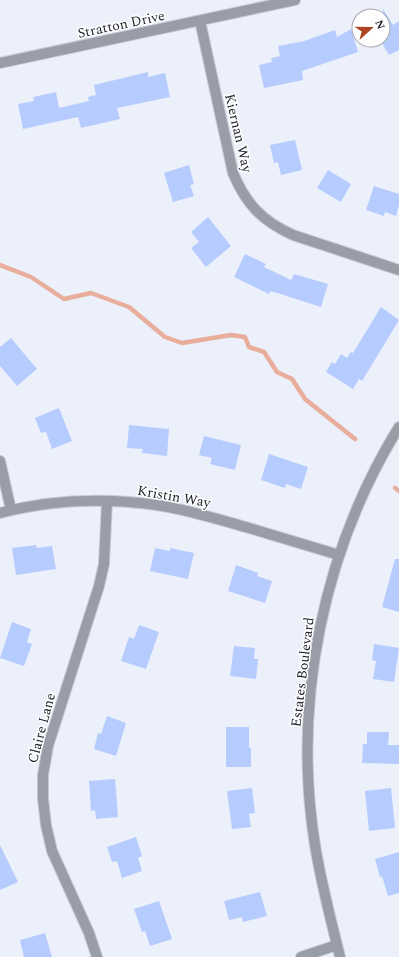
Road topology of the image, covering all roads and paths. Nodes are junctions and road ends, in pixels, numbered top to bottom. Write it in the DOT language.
graph roads {
  1 [pos="295,0"];
  2 [pos="200,21"];
  3 [pos="0,63"];
  4 [pos="399,270"];
  5 [pos="399,427"];
  6 [pos="0,461"];
  7 [pos="107,501"];
  8 [pos="11,510"];
  9 [pos="0,513"];
  10 [pos="339,555"];
  11 [pos="337,945"];
  12 [pos="97,957"];
  13 [pos="301,957"];
  14 [pos="340,957"];
  1 -- 2 [label="street, Stratton Drive"];
  2 -- 3 [label="street, Stratton Drive"];
  2 -- 4 [label="street, Kiernan Way"];
  5 -- 10 [label="street, Estates Boulevard"];
  6 -- 8 [label="street"];
  7 -- 8 [label="street, Kristin Way"];
  7 -- 10 [label="street, Kristin Way"];
  7 -- 12 [label="street, Claire Lane"];
  8 -- 9 [label="street, Kristin Way"];
  10 -- 11 [label="street, Estates Boulevard"];
  11 -- 13 [label="street"];
  11 -- 14 [label="street, Estates Boulevard"];
}
